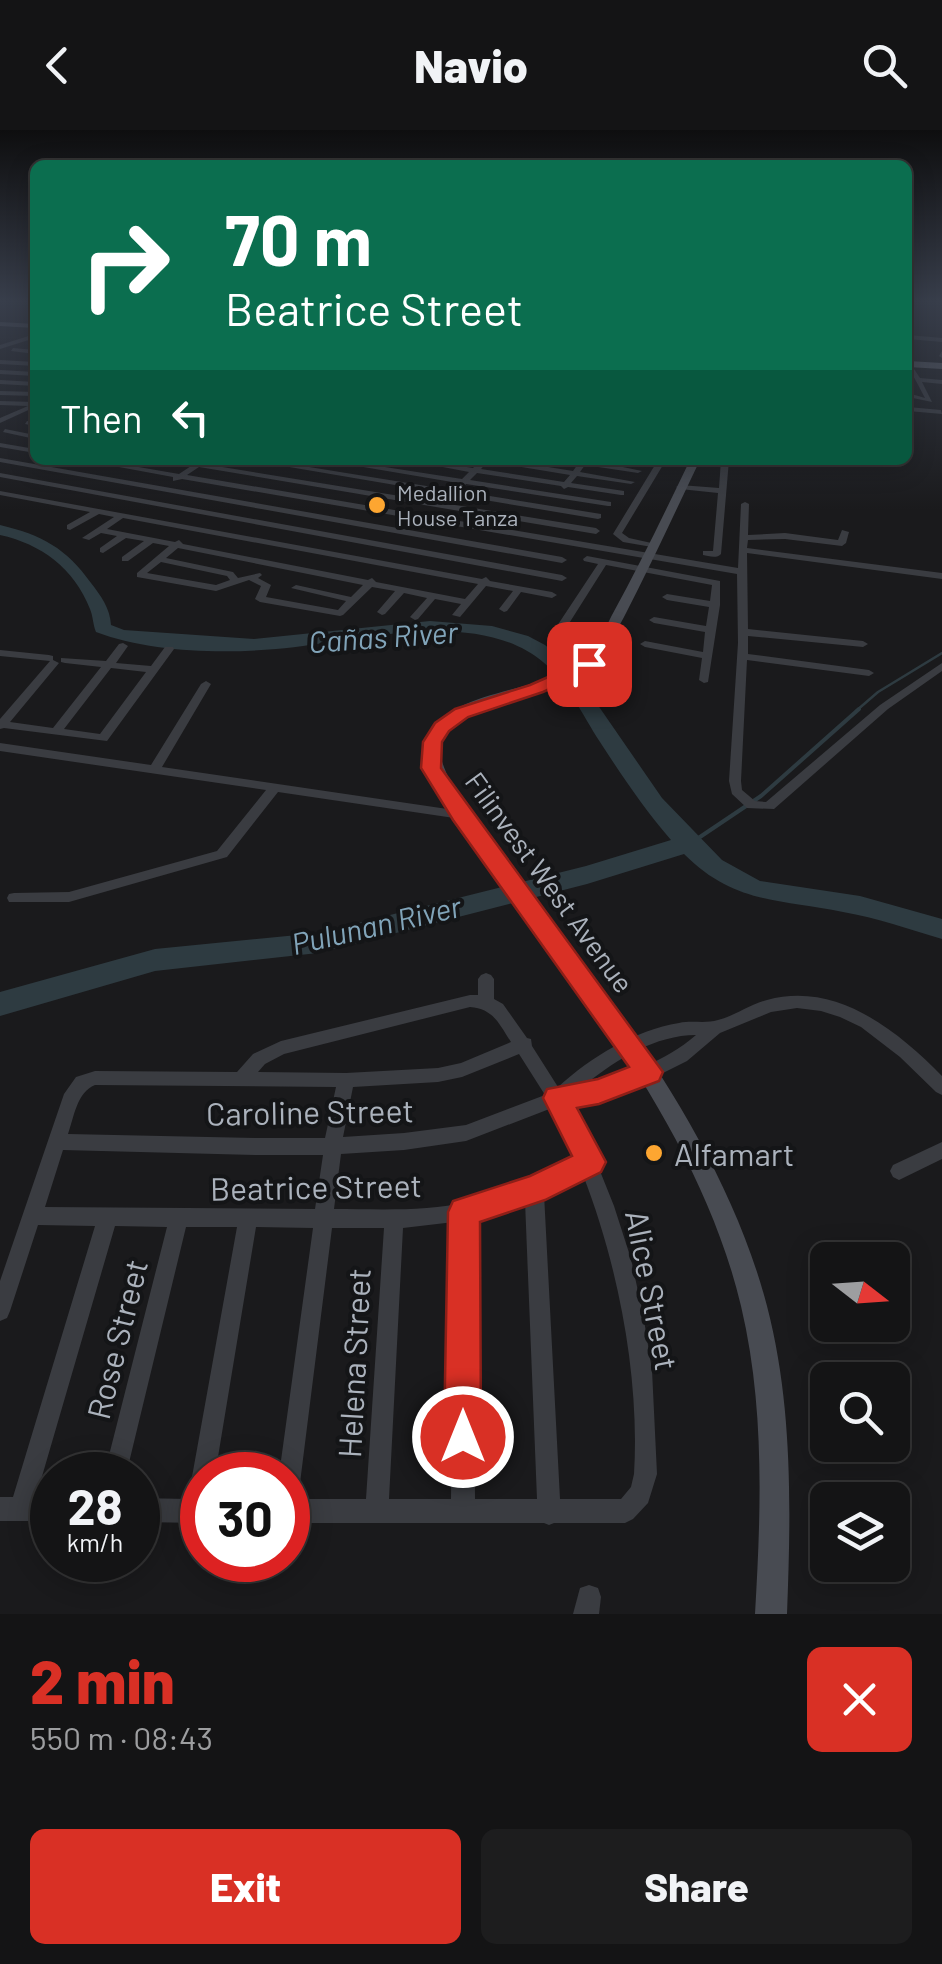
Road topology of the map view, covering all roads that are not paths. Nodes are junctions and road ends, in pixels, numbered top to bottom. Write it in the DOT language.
graph roads {
  1 [pos="914,371"];
  2 [pos="30,374"];
  3 [pos="2,376"];
  4 [pos="920,380"];
  5 [pos="942,382"];
  6 [pos="30,383"];
  7 [pos="0,393"];
  8 [pos="30,394"];
  9 [pos="912,397"];
  10 [pos="942,400"];
  11 [pos="930,401"];
  12 [pos="0,402"];
  13 [pos="30,404"];
  14 [pos="30,407"];
  15 [pos="912,408"];
  16 [pos="0,412"];
  17 [pos="942,412"];
  18 [pos="18,413"];
  19 [pos="0,421"];
  20 [pos="5,431"];
  21 [pos="30,436"];
  22 [pos="0,445"];
  23 [pos="30,451"];
  24 [pos="30,455"];
  25 [pos="0,460"];
  26 [pos="16,462"];
  27 [pos="30,465"];
  28 [pos="31,465"];
  29 [pos="104,465"];
  30 [pos="124,465"];
  31 [pos="196,465"];
  32 [pos="216,465"];
  33 [pos="290,465"];
  34 [pos="302,465"];
  35 [pos="359,465"];
  36 [pos="389,465"];
  37 [pos="443,465"];
  38 [pos="482,465"];
  39 [pos="521,465"];
  40 [pos="581,465"];
  41 [pos="606,465"];
  42 [pos="659,465"];
  43 [pos="693,465"];
  44 [pos="725,465"];
  45 [pos="385,469"];
  46 [pos="476,470"];
  47 [pos="638,471"];
  48 [pos="0,473"];
  49 [pos="575,473"];
  50 [pos="85,476"];
  51 [pos="180,476"];
  52 [pos="275,477"];
  53 [pos="372,480"];
  54 [pos="465,482"];
  55 [pos="631,482"];
  56 [pos="566,484"];
  57 [pos="64,487"];
  58 [pos="680,487"];
  59 [pos="160,490"];
  60 [pos="258,490"];
  61 [pos="722,491"];
  62 [pos="359,492"];
  63 [pos="0,493"];
  64 [pos="454,493"];
  65 [pos="621,493"];
  66 [pos="557,496"];
  67 [pos="42,501"];
  68 [pos="143,501"];
  69 [pos="241,503"];
  70 [pos="608,504"];
  71 [pos="745,504"];
  72 [pos="440,505"];
  73 [pos="345,506"];
  74 [pos="547,509"];
  75 [pos="96,512"];
  76 [pos="120,516"];
  77 [pos="224,516"];
  78 [pos="598,516"];
  79 [pos="330,519"];
  80 [pos="427,519"];
  81 [pos="537,522"];
  82 [pos="70,527"];
  83 [pos="100,530"];
  84 [pos="596,531"];
  85 [pos="200,532"];
  86 [pos="845,532"];
  87 [pos="313,533"];
  88 [pos="412,534"];
  89 [pos="124,535"];
  90 [pos="526,537"];
  91 [pos="86,538"];
  92 [pos="152,540"];
  93 [pos="742,544"];
  94 [pos="176,545"];
  95 [pos="399,548"];
  96 [pos="291,549"];
  97 [pos="103,550"];
  98 [pos="650,550"];
  99 [pos="513,553"];
  100 [pos="706,553"];
  101 [pos="587,558"];
  102 [pos="157,559"];
  103 [pos="125,560"];
  104 [pos="562,560"];
  105 [pos="604,562"];
  106 [pos="270,564"];
  107 [pos="384,566"];
  108 [pos="501,568"];
  109 [pos="640,569"];
  110 [pos="742,572"];
  111 [pos="942,576"];
  112 [pos="253,578"];
  113 [pos="562,578"];
  114 [pos="483,582"];
  115 [pos="237,583"];
  116 [pos="370,584"];
  117 [pos="296,588"];
  118 [pos="519,589"];
  119 [pos="401,590"];
  120 [pos="552,595"];
  121 [pos="432,596"];
  122 [pos="666,598"];
  123 [pos="354,600"];
  124 [pos="466,602"];
  125 [pos="715,605"];
  126 [pos="504,608"];
  127 [pos="382,612"];
  128 [pos="457,614"];
  129 [pos="415,617"];
  130 [pos="654,620"];
  131 [pos="709,630"];
  132 [pos="743,632"];
  133 [pos="645,644"];
  134 [pos="863,644"];
  135 [pos="123,646"];
  136 [pos="169,649"];
  137 [pos="599,651"];
  138 [pos="6,653"];
  139 [pos="706,656"];
  140 [pos="742,656"];
  141 [pos="56,661"];
  142 [pos="108,665"];
  143 [pos="942,666"];
  144 [pos="0,667"];
  145 [pos="154,670"];
  146 [pos="869,673"];
  147 [pos="704,680"];
  148 [pos="206,684"];
  149 [pos="0,725"];
  150 [pos="56,732"];
  151 [pos="0,746"];
  152 [pos="156,768"];
  153 [pos="276,786"];
  154 [pos="461,815"];
  155 [pos="14,898"];
  156 [pos="486,979"];
  157 [pos="486,1002"];
  158 [pos="715,1028"];
  159 [pos="525,1044"];
  160 [pos="634,1048"];
  161 [pos="649,1072"];
  162 [pos="242,1078"];
  163 [pos="346,1080"];
  164 [pos="942,1088"];
  165 [pos="558,1098"];
  166 [pos="58,1142"];
  167 [pos="333,1144"];
  168 [pos="942,1150"];
  169 [pos="591,1162"];
  170 [pos="899,1171"];
  171 [pos="534,1189"];
  172 [pos="464,1212"];
  173 [pos="32,1216"];
  174 [pos="108,1216"];
  175 [pos="325,1216"];
  176 [pos="248,1217"];
  177 [pos="180,1218"];
  178 [pos="394,1218"];
  179 [pos="0,1311"];
  180 [pos="121,1452"];
  181 [pos="208,1452"];
  182 [pos="294,1452"];
  183 [pos="10,1509"];
  184 [pos="310,1511"];
  185 [pos="377,1512"];
  186 [pos="462,1512"];
  187 [pos="550,1513"];
  188 [pos="771,1614"];
  1 -- 4 [label="street"];
  2 -- 3 [label="street"];
  3 -- 6 [label="street"];
  4 -- 5 [label="street"];
  4 -- 11 [label="street"];
  7 -- 8 [label="street"];
  9 -- 11 [label="street"];
  10 -- 11 [label="street"];
  11 -- 17 [label="street"];
  12 -- 13 [label="street"];
  14 -- 18 [label="street"];
  15 -- 17 [label="street"];
  16 -- 18 [label="street"];
  18 -- 19 [label="street"];
  20 -- 21 [label="street"];
  22 -- 23 [label="street"];
  24 -- 26 [label="street"];
  25 -- 26 [label="street"];
  26 -- 27 [label="street"];
  26 -- 48 [label="street"];
  28 -- 50 [label="street"];
  29 -- 50 [label="street"];
  30 -- 51 [label="street"];
  31 -- 51 [label="street"];
  32 -- 52 [label="street"];
  33 -- 52 [label="street"];
  34 -- 53 [label="street"];
  35 -- 45 [label="street"];
  36 -- 45 [label="street"];
  37 -- 46 [label="street"];
  38 -- 46 [label="street"];
  39 -- 49 [label="street"];
  40 -- 49 [label="street"];
  41 -- 47 [label="street"];
  42 -- 98 [label="street"];
  43 -- 58 [label="street, Filinvest West Avenue"];
  44 -- 61 [label="street"];
  45 -- 53 [label="street"];
  45 -- 54 [label="street"];
  46 -- 54 [label="street"];
  46 -- 56 [label="street"];
  48 -- 57 [label="street"];
  49 -- 55 [label="street"];
  49 -- 56 [label="street"];
  50 -- 57 [label="street"];
  50 -- 59 [label="street"];
  51 -- 59 [label="street"];
  51 -- 60 [label="street"];
  52 -- 60 [label="street"];
  52 -- 62 [label="street"];
  53 -- 62 [label="street"];
  53 -- 64 [label="street"];
  54 -- 64 [label="street"];
  54 -- 66 [label="street"];
  56 -- 65 [label="street"];
  56 -- 66 [label="street"];
  57 -- 67 [label="street"];
  57 -- 68 [label="street"];
  58 -- 61 [label="street"];
  58 -- 98 [label="street, Filinvest West Avenue"];
  59 -- 68 [label="street"];
  59 -- 69 [label="street"];
  60 -- 69 [label="street"];
  60 -- 73 [label="street"];
  61 -- 100 [label="street"];
  62 -- 72 [label="street"];
  62 -- 73 [label="street"];
  63 -- 67 [label="street"];
  64 -- 72 [label="street"];
  64 -- 74 [label="street"];
  66 -- 70 [label="street"];
  66 -- 74 [label="street"];
  67 -- 75 [label="street"];
  68 -- 76 [label="street"];
  68 -- 77 [label="street"];
  69 -- 77 [label="street"];
  69 -- 79 [label="street"];
  71 -- 93 [label="street"];
  72 -- 80 [label="street"];
  72 -- 81 [label="street"];
  73 -- 79 [label="street"];
  73 -- 80 [label="street"];
  74 -- 78 [label="street"];
  74 -- 81 [label="street"];
  75 -- 76 [label="street"];
  75 -- 82 [label="street"];
  76 -- 83 [label="street"];
  76 -- 85 [label="street"];
  77 -- 85 [label="street"];
  77 -- 87 [label="street"];
  79 -- 87 [label="street"];
  79 -- 88 [label="street"];
  80 -- 88 [label="street"];
  80 -- 90 [label="street"];
  81 -- 84 [label="street"];
  81 -- 90 [label="street"];
  83 -- 89 [label="street"];
  83 -- 91 [label="street"];
  85 -- 94 [label="street"];
  85 -- 96 [label="street"];
  86 -- 93 [label="street"];
  87 -- 95 [label="street"];
  87 -- 96 [label="street"];
  88 -- 95 [label="street"];
  88 -- 99 [label="street"];
  89 -- 92 [label="street"];
  89 -- 97 [label="street"];
  90 -- 98 [label="street"];
  90 -- 99 [label="street"];
  92 -- 94 [label="street"];
  92 -- 103 [label="street"];
  93 -- 110 [label="street"];
  93 -- 111 [label="street"];
  94 -- 102 [label="street"];
  94 -- 106 [label="street"];
  95 -- 107 [label="street"];
  95 -- 108 [label="street"];
  96 -- 106 [label="street"];
  96 -- 107 [label="street"];
  98 -- 109 [label="street, Filinvest West Avenue"];
  98 -- 110 [label="street"];
  99 -- 104 [label="street"];
  99 -- 108 [label="street"];
  101 -- 105 [label="street"];
  102 -- 115 [label="street"];
  102 -- 115 [label="street"];
  105 -- 109 [label="street"];
  105 -- 137 [label="street"];
  106 -- 112 [label="street"];
  106 -- 116 [label="street"];
  107 -- 114 [label="street"];
  107 -- 116 [label="street"];
  108 -- 113 [label="street"];
  108 -- 114 [label="street"];
  109 -- 125 [label="street"];
  109 -- 137 [label="street, Filinvest West Avenue"];
  110 -- 132 [label="street"];
  112 -- 115 [label="street"];
  112 -- 123 [label="street"];
  114 -- 118 [label="street"];
  114 -- 124 [label="street"];
  116 -- 119 [label="street"];
  116 -- 123 [label="street"];
  117 -- 123 [label="street"];
  118 -- 120 [label="street"];
  118 -- 126 [label="street"];
  119 -- 121 [label="street"];
  119 -- 127 [label="street"];
  121 -- 124 [label="street"];
  121 -- 129 [label="street"];
  122 -- 125 [label="street"];
  124 -- 128 [label="street"];
  125 -- 131 [label="street"];
  130 -- 131 [label="street"];
  131 -- 139 [label="street"];
  132 -- 134 [label="street"];
  132 -- 140 [label="street"];
  133 -- 139 [label="street"];
  135 -- 142 [label="street"];
  136 -- 145 [label="street"];
  137 -- 154 [label="street, Filinvest West Avenue"];
  138 -- 141 [label="street"];
  138 -- 144 [label="street"];
  139 -- 147 [label="street"];
  140 -- 143 [label="street"];
  140 -- 146 [label="street"];
  141 -- 142 [label="street"];
  141 -- 149 [label="street"];
  142 -- 145 [label="street"];
  142 -- 150 [label="street"];
  145 -- 150 [label="street"];
  148 -- 152 [label="street"];
  149 -- 150 [label="street"];
  151 -- 152 [label="street"];
  152 -- 153 [label="street"];
  153 -- 154 [label="street"];
  153 -- 155 [label="street"];
  154 -- 160 [label="street, Filinvest West Avenue"];
  156 -- 157 [label="street"];
  157 -- 159 [label="street, Alice Street"];
  157 -- 162 [label="street"];
  158 -- 160 [label="street"];
  158 -- 161 [label="street"];
  158 -- 164 [label="street"];
  159 -- 163 [label="street"];
  159 -- 165 [label="street, Alice Street"];
  160 -- 161 [label="street, Filinvest West Avenue"];
  160 -- 165 [label="street"];
  161 -- 165 [label="street"];
  161 -- 188 [label="street, Filinvest West Avenue"];
  162 -- 163 [label="street"];
  162 -- 166 [label="street"];
  163 -- 167 [label="street"];
  165 -- 167 [label="street, Caroline Street"];
  165 -- 169 [label="street, Alice Street"];
  166 -- 167 [label="street, Caroline Street"];
  166 -- 173 [label="street"];
  167 -- 175 [label="street"];
  168 -- 170 [label="street"];
  169 -- 171 [label="street, Beatrice Street"];
  169 -- 187 [label="street, Alice Street"];
  171 -- 172 [label="street, Beatrice Street"];
  171 -- 187 [label="street"];
  172 -- 178 [label="street, Beatrice Street"];
  172 -- 186 [label="street"];
  173 -- 174 [label="street, Beatrice Street"];
  173 -- 179 [label="street"];
  174 -- 177 [label="street, Beatrice Street"];
  174 -- 183 [label="street"];
  175 -- 176 [label="street, Beatrice Street"];
  175 -- 178 [label="street, Beatrice Street"];
  175 -- 182 [label="street"];
  176 -- 177 [label="street, Beatrice Street"];
  176 -- 181 [label="street"];
  177 -- 180 [label="street, Rose Street"];
  178 -- 185 [label="street, Helena Street"];
  184 -- 185 [label="street"];
  185 -- 186 [label="street"];
  186 -- 187 [label="street"];
}
